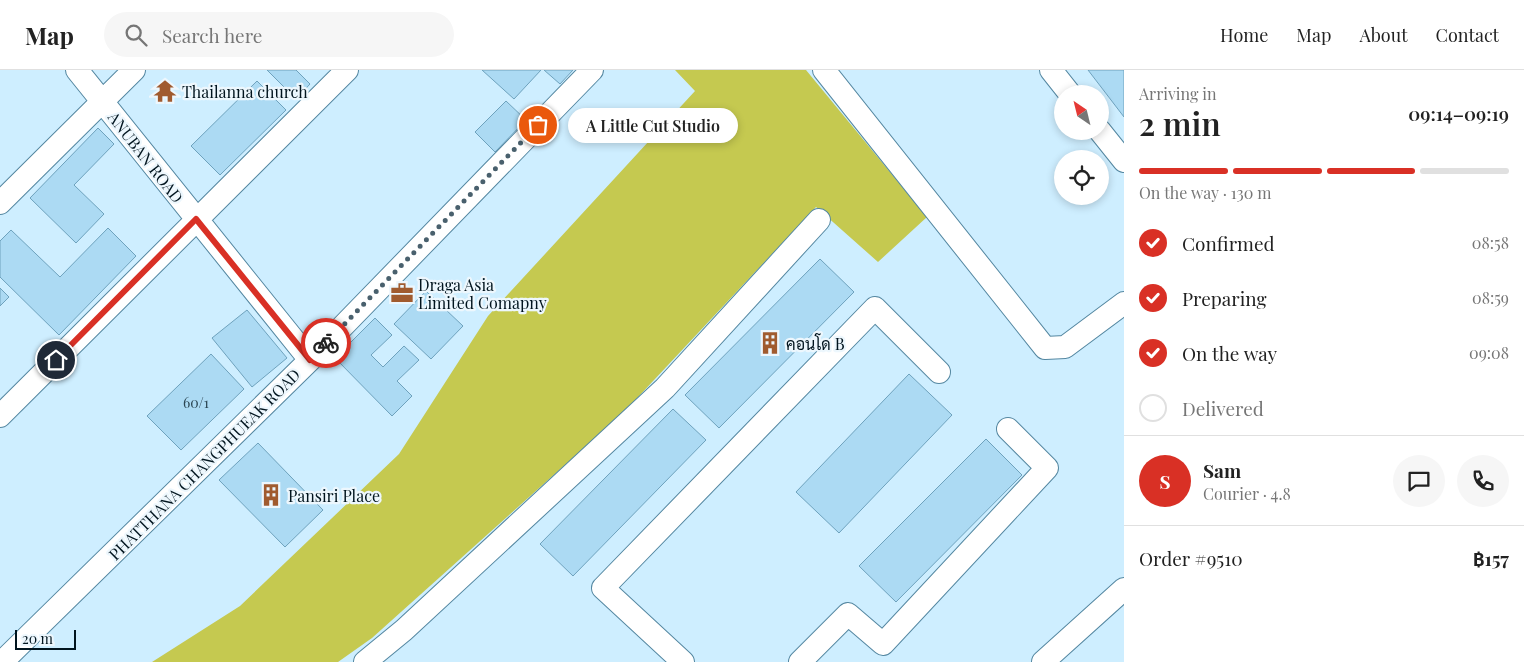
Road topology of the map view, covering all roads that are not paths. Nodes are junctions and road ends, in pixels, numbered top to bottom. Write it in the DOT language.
graph roads {
  1 [pos="77,70"];
  2 [pos="134,70"];
  3 [pos="347,70"];
  4 [pos="592,70"];
  5 [pos="824,70"];
  6 [pos="1051,70"];
  7 [pos="1063,85"];
  8 [pos="102,101"];
  9 [pos="1107,140"];
  10 [pos="1124,161"];
  11 [pos="0,203"];
  12 [pos="196,219"];
  13 [pos="819,220"];
  14 [pos="1124,303"];
  15 [pos="310,360"];
  16 [pos="939,372"];
  17 [pos="0,416"];
  18 [pos="1008,428"];
  19 [pos="1124,589"];
  20 [pos="672,659"];
  21 [pos="2,662"];
  22 [pos="366,662"];
  23 [pos="800,662"];
  24 [pos="1043,662"];
  1 -- 8 [label="street, ANUBAN ROAD"];
  2 -- 8 [label="street"];
  3 -- 12 [label="street"];
  4 -- 15 [label="street, PHATTHANA CHANGPHUEAK ROAD"];
  5 -- 14 [label="street"];
  6 -- 7 [label="street"];
  8 -- 11 [label="street"];
  8 -- 12 [label="street, ANUBAN ROAD"];
  9 -- 10 [label="street"];
  12 -- 15 [label="street, ANUBAN ROAD"];
  12 -- 17 [label="street"];
  13 -- 22 [label="street"];
  15 -- 21 [label="street, PHATTHANA CHANGPHUEAK ROAD"];
  16 -- 20 [label="street"];
  18 -- 23 [label="street"];
  19 -- 24 [label="street"];
}
